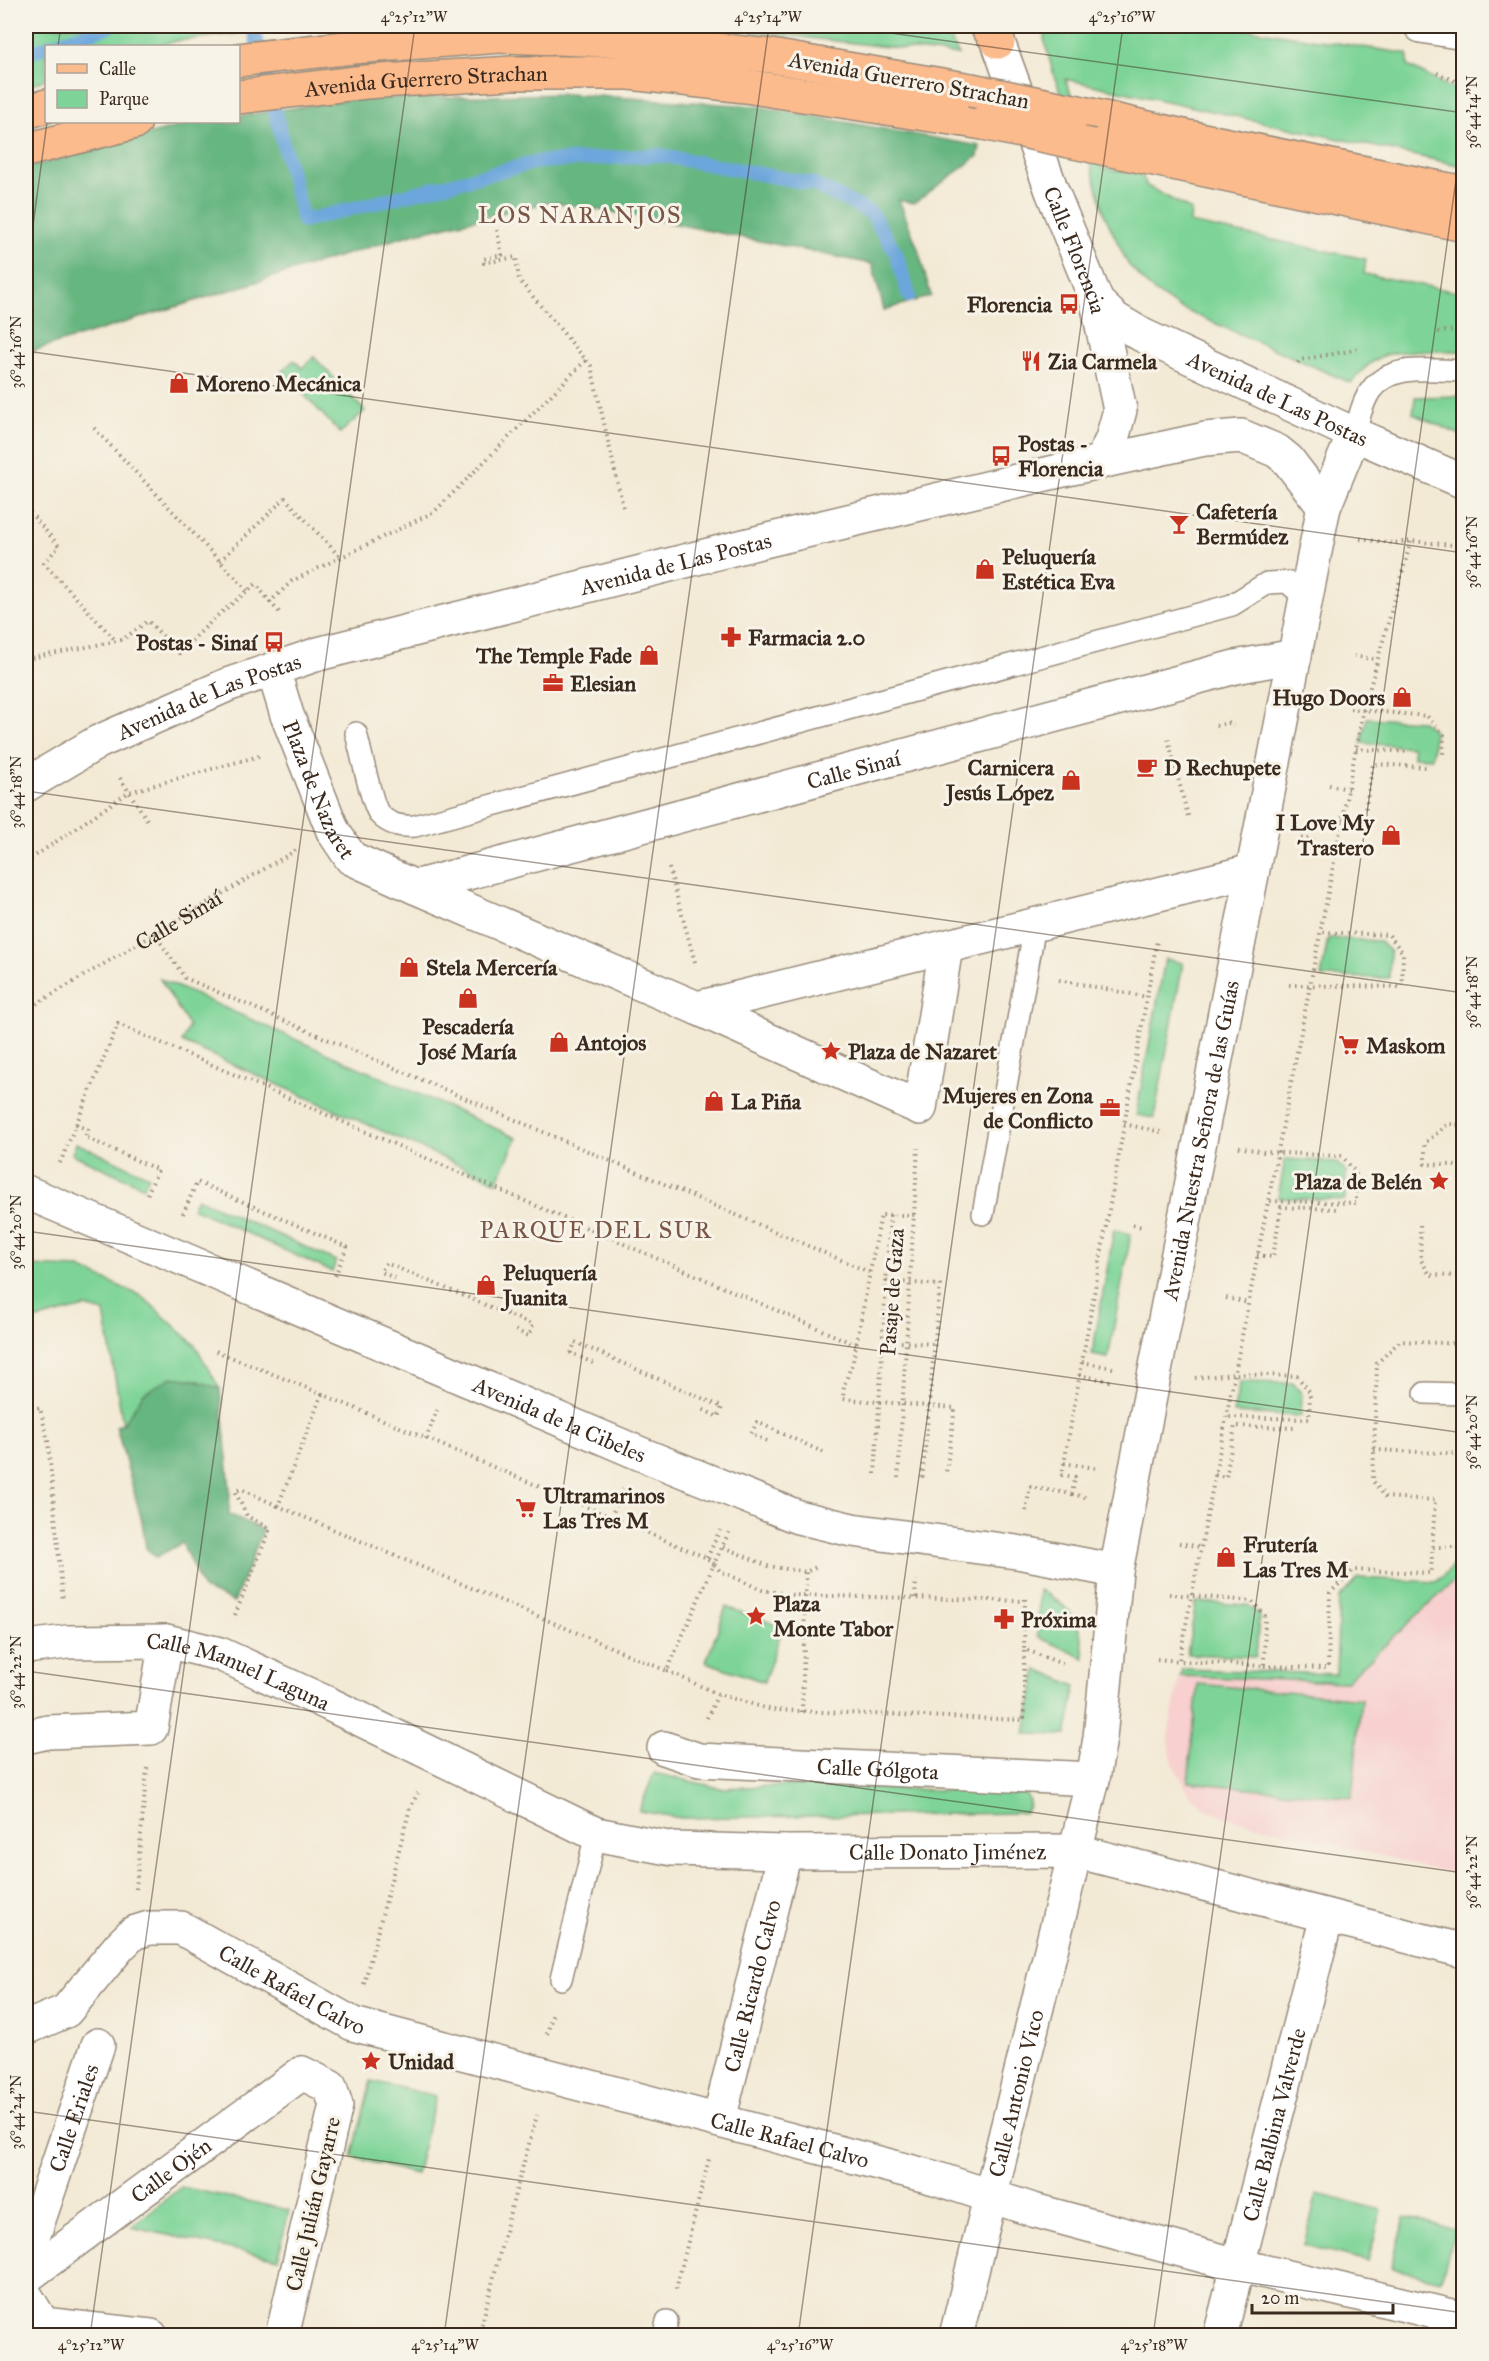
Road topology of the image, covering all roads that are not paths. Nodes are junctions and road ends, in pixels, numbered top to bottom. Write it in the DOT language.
graph roads {
  1 [pos="1421,26"];
  2 [pos="996,30"];
  3 [pos="1464,33"];
  4 [pos="240,60"];
  5 [pos="240,97"];
  6 [pos="45,106"];
  7 [pos="26,112"];
  8 [pos="131,123"];
  9 [pos="26,150"];
  10 [pos="1464,193"];
  11 [pos="1464,225"];
  12 [pos="1097,302"];
  13 [pos="1464,371"];
  14 [pos="1354,434"];
  15 [pos="1101,462"];
  16 [pos="1464,482"];
  17 [pos="1324,507"];
  18 [pos="1306,598"];
  19 [pos="1295,656"];
  20 [pos="273,669"];
  21 [pos="356,733"];
  22 [pos="26,785"];
  23 [pos="1252,871"];
  24 [pos="415,887"];
  25 [pos="1035,925"];
  26 [pos="946,947"];
  27 [pos="697,1008"];
  28 [pos="26,1192"];
  29 [pos="984,1214"];
  30 [pos="1425,1393"];
  31 [pos="1464,1394"];
  32 [pos="1116,1571"];
  33 [pos="166,1641"];
  34 [pos="26,1647"];
  35 [pos="26,1737"];
  36 [pos="664,1748"];
  37 [pos="437,1758"];
  38 [pos="1093,1779"];
  39 [pos="596,1834"];
  40 [pos="1076,1851"];
  41 [pos="785,1852"];
  42 [pos="1327,1916"];
  43 [pos="1464,1951"];
  44 [pos="561,1979"];
  45 [pos="26,2028"];
  46 [pos="98,2045"];
  47 [pos="318,2081"];
  48 [pos="719,2120"];
  49 [pos="991,2197"];
  50 [pos="26,2258"];
  51 [pos="1237,2265"];
  52 [pos="26,2277"];
  53 [pos="26,2296"];
  54 [pos="1464,2319"];
  55 [pos="151,2336"];
  56 [pos="282,2336"];
  57 [pos="956,2336"];
  58 [pos="1220,2336"];
  1 -- 3 [label="street"];
  2 -- 12 [label="street, Calle Florencia"];
  4 -- 10 [label="main road, Avenida Guerrero Strachan, bridge"];
  5 -- 11 [label="main road, Avenida Guerrero Strachan, bridge"];
  6 -- 7 [label="main road"];
  8 -- 9 [label="main road"];
  12 -- 14 [label="street, Avenida de Las Postas"];
  12 -- 15 [label="street, Calle Florencia"];
  13 -- 14 [label="lane"];
  14 -- 16 [label="street, Avenida de Las Postas"];
  14 -- 17 [label="street, Avenida Nuestra Señora de las Guías"];
  15 -- 17 [label="street, Avenida de Las Postas"];
  15 -- 20 [label="street, Avenida de Las Postas"];
  17 -- 18 [label="street, Avenida Nuestra Señora de las Guías"];
  18 -- 19 [label="street, Avenida Nuestra Señora de las Guías"];
  18 -- 21 [label="lane"];
  19 -- 23 [label="street, Avenida Nuestra Señora de las Guías"];
  19 -- 24 [label="street, Calle Sinaí"];
  20 -- 22 [label="street, Avenida de Las Postas"];
  20 -- 24 [label="street, Plaza de Nazaret"];
  23 -- 25 [label="street"];
  23 -- 32 [label="street, Avenida Nuestra Señora de las Guías"];
  24 -- 27 [label="street, Plaza de Nazaret"];
  25 -- 26 [label="street"];
  25 -- 29 [label="lane"];
  26 -- 27 [label="street"];
  26 -- 27 [label="street, Plaza de Nazaret"];
  28 -- 32 [label="street, Avenida de la Cibeles"];
  30 -- 31 [label="lane"];
  32 -- 38 [label="street, Avenida Nuestra Señora de las Guías"];
  33 -- 34 [label="street, Calle Manuel Laguna"];
  33 -- 35 [label="street"];
  33 -- 37 [label="street, Calle Manuel Laguna"];
  36 -- 38 [label="street, Calle Gólgota"];
  37 -- 39 [label="street, Calle Donato Jiménez"];
  38 -- 40 [label="street, Avenida Nuestra Señora de las Guías"];
  39 -- 41 [label="street, Calle Donato Jiménez"];
  39 -- 44 [label="lane"];
  40 -- 41 [label="street, Calle Donato Jiménez"];
  40 -- 42 [label="street, Calle Donato Jiménez"];
  40 -- 49 [label="street, Calle Antonio Vico"];
  41 -- 48 [label="street, Calle Ricardo Calvo"];
  42 -- 43 [label="street, Calle Donato Jiménez"];
  42 -- 51 [label="street, Calle Balbina Valverde"];
  45 -- 48 [label="street, Calle Rafael Calvo"];
  46 -- 50 [label="street, Calle Eriales"];
  47 -- 52 [label="street, Calle Ojén"];
  47 -- 56 [label="street, Calle Julián Gayarre"];
  48 -- 49 [label="street, Calle Rafael Calvo"];
  49 -- 51 [label="street, Calle Rafael Calvo"];
  49 -- 57 [label="street, Calle Antonio Vico"];
  51 -- 54 [label="street, Calle Rafael Calvo"];
  51 -- 58 [label="street, Calle Balbina Valverde"];
  53 -- 55 [label="street"];
}
